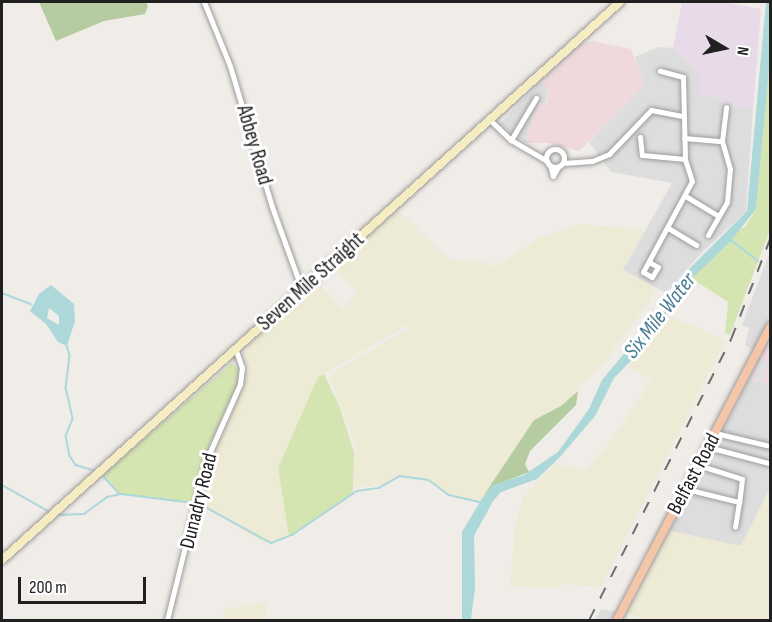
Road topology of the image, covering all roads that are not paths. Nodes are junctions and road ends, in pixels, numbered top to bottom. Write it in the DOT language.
graph roads {
  1 [pos="204,2"];
  2 [pos="620,2"];
  3 [pos="660,71"];
  4 [pos="536,98"];
  5 [pos="726,107"];
  6 [pos="683,116"];
  7 [pos="490,120"];
  8 [pos="640,137"];
  9 [pos="684,138"];
  10 [pos="511,140"];
  11 [pos="722,141"];
  12 [pos="551,150"];
  13 [pos="534,152"];
  14 [pos="563,153"];
  15 [pos="685,159"];
  16 [pos="582,162"];
  17 [pos="548,163"];
  18 [pos="560,165"];
  19 [pos="687,197"];
  20 [pos="719,216"];
  21 [pos="668,228"];
  22 [pos="708,235"];
  23 [pos="687,249"];
  24 [pos="649,262"];
  25 [pos="302,290"];
  26 [pos="771,327"];
  27 [pos="236,351"];
  28 [pos="716,433"];
  29 [pos="771,446"];
  30 [pos="708,447"];
  31 [pos="768,463"];
  32 [pos="698,465"];
  33 [pos="686,489"];
  34 [pos="739,502"];
  35 [pos="728,522"];
  36 [pos="2,560"];
  37 [pos="167,621"];
  38 [pos="617,621"];
  1 -- 25 [label="street, Abbey Road"];
  2 -- 7 [label="main road, Seven Mile Straight"];
  3 -- 6 [label="street"];
  4 -- 10 [label="street"];
  5 -- 11 [label="street"];
  6 -- 9 [label="street"];
  6 -- 16 [label="street"];
  7 -- 10 [label="street"];
  7 -- 25 [label="main road, Seven Mile Straight"];
  8 -- 15 [label="street"];
  9 -- 11 [label="street"];
  9 -- 15 [label="street"];
  10 -- 13 [label="street"];
  11 -- 20 [label="street"];
  12 -- 13 [label="street"];
  12 -- 14 [label="street"];
  12 -- 17 [label="street"];
  13 -- 17 [label="street"];
  14 -- 16 [label="street"];
  14 -- 18 [label="street"];
  15 -- 19 [label="street"];
  16 -- 18 [label="street"];
  17 -- 18 [label="street"];
  17 -- 18 [label="street"];
  19 -- 20 [label="street"];
  19 -- 21 [label="street"];
  20 -- 22 [label="street"];
  21 -- 23 [label="street"];
  21 -- 24 [label="street"];
  25 -- 27 [label="main road, Seven Mile Straight"];
  26 -- 28 [label="main road, Belfast Road"];
  27 -- 36 [label="main road, Seven Mile Straight"];
  27 -- 37 [label="street, Dunadry Road"];
  28 -- 29 [label="street"];
  28 -- 30 [label="main road, Belfast Road"];
  30 -- 31 [label="street"];
  30 -- 32 [label="main road, Belfast Road"];
  32 -- 33 [label="main road, Belfast Road"];
  32 -- 34 [label="street"];
  33 -- 34 [label="street"];
  33 -- 38 [label="main road, Belfast Road"];
  34 -- 35 [label="street"];
}
